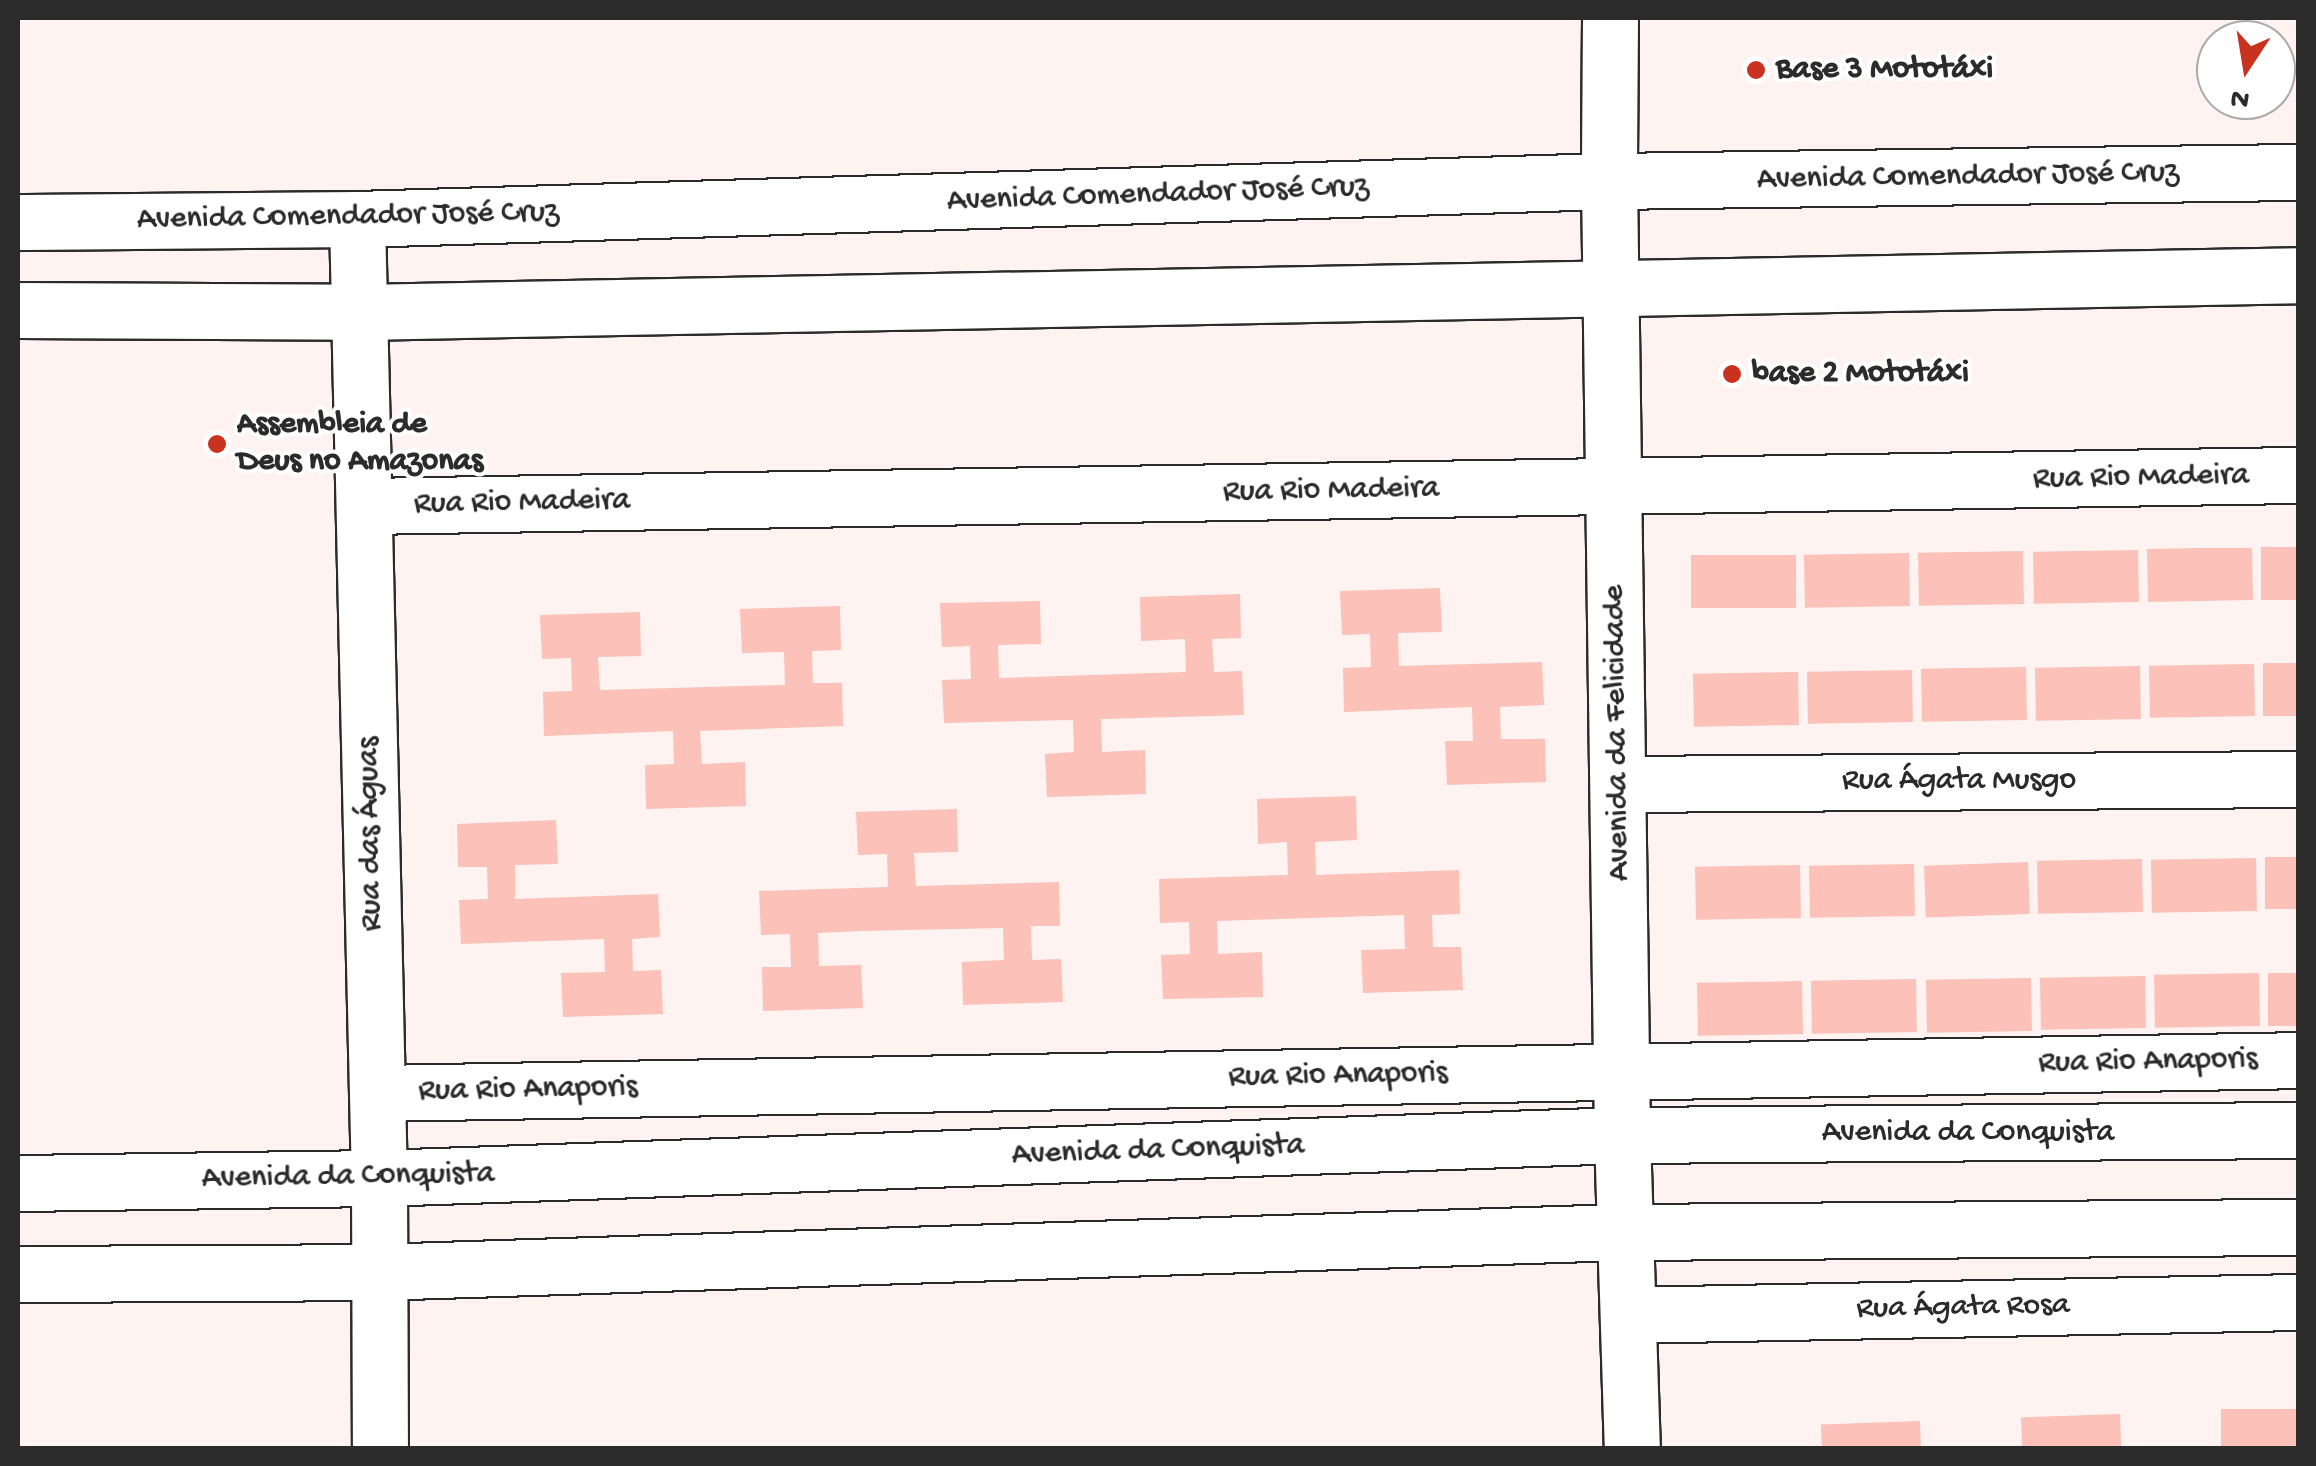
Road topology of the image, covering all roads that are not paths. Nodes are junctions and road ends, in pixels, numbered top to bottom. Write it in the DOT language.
graph roads {
  1 [pos="1610,18"];
  2 [pos="2298,172"];
  3 [pos="1609,181"];
  4 [pos="357,219"];
  5 [pos="18,222"];
  6 [pos="2298,275"];
  7 [pos="1610,291"];
  8 [pos="18,310"];
  9 [pos="362,312"];
  10 [pos="2298,475"];
  11 [pos="1615,486"];
  12 [pos="364,506"];
  13 [pos="2298,779"];
  14 [pos="1620,784"];
  15 [pos="2298,1060"];
  16 [pos="1622,1070"];
  17 [pos="377,1092"];
  18 [pos="2298,1130"];
  19 [pos="1622,1136"];
  20 [pos="379,1178"];
  21 [pos="18,1183"];
  22 [pos="2298,1227"];
  23 [pos="1624,1232"];
  24 [pos="376,1272"];
  25 [pos="18,1274"];
  26 [pos="2298,1302"];
  27 [pos="1628,1315"];
  28 [pos="380,1448"];
  29 [pos="1632,1448"];
  1 -- 3 [label="street, Avenida da Felicidade"];
  2 -- 3 [label="street, Avenida Comendador José Cruz"];
  3 -- 4 [label="street, Avenida Comendador José Cruz"];
  3 -- 7 [label="street, Avenida da Felicidade"];
  4 -- 5 [label="street, Avenida Comendador José Cruz"];
  4 -- 9 [label="street, Rua das Águas"];
  6 -- 7 [label="street"];
  7 -- 9 [label="street"];
  7 -- 11 [label="street, Avenida da Felicidade"];
  8 -- 9 [label="street"];
  9 -- 12 [label="street, Rua das Águas"];
  10 -- 11 [label="street, Rua Rio Madeira"];
  11 -- 12 [label="street, Rua Rio Madeira"];
  11 -- 14 [label="street, Avenida da Felicidade"];
  12 -- 17 [label="street, Rua das Águas"];
  13 -- 14 [label="street, Rua Ágata Musgo"];
  14 -- 16 [label="street, Avenida da Felicidade"];
  15 -- 16 [label="street, Rua Rio Anaporis"];
  16 -- 17 [label="street, Rua Rio Anaporis"];
  16 -- 19 [label="street, Avenida da Felicidade"];
  17 -- 20 [label="street, Rua das Águas"];
  18 -- 19 [label="street, Avenida da Conquista"];
  19 -- 20 [label="street, Avenida da Conquista"];
  19 -- 23 [label="street, Avenida da Felicidade"];
  20 -- 21 [label="street, Avenida da Conquista"];
  20 -- 24 [label="street, Rua das Águas"];
  22 -- 23 [label="street"];
  23 -- 24 [label="street"];
  23 -- 27 [label="street, Avenida da Felicidade"];
  24 -- 25 [label="street"];
  24 -- 28 [label="street, Rua das Águas"];
  26 -- 27 [label="street, Rua Ágata Rosa"];
  27 -- 29 [label="street, Avenida da Felicidade"];
}
